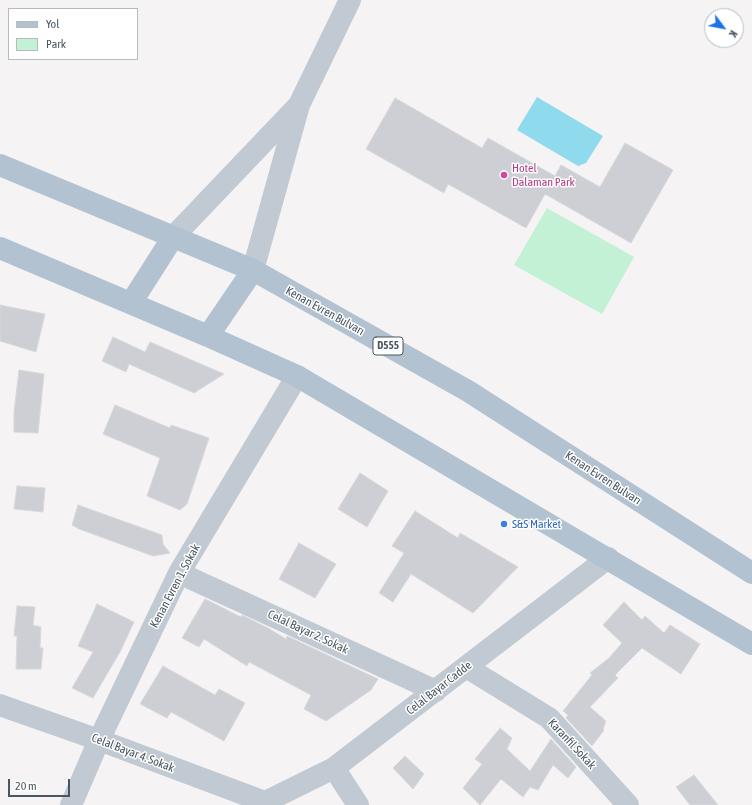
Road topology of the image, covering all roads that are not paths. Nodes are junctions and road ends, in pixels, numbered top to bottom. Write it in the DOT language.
graph roads {
  1 [pos="350,0"];
  2 [pos="299,105"];
  3 [pos="0,165"];
  4 [pos="173,237"];
  5 [pos="0,248"];
  6 [pos="253,270"];
  7 [pos="131,303"];
  8 [pos="208,336"];
  9 [pos="297,376"];
  10 [pos="608,558"];
  11 [pos="179,573"];
  12 [pos="752,573"];
  13 [pos="752,644"];
  14 [pos="466,667"];
  15 [pos="436,691"];
  16 [pos="0,705"];
  17 [pos="99,740"];
  18 [pos="334,768"];
  19 [pos="263,804"];
  20 [pos="71,805"];
  21 [pos="358,805"];
  22 [pos="628,805"];
  1 -- 2 [label="street"];
  2 -- 4 [label="street"];
  2 -- 6 [label="street"];
  3 -- 4 [label="main road, Kenan Evren Bulvarı / D555"];
  4 -- 6 [label="main road, Kenan Evren Bulvarı / D555"];
  4 -- 7 [label="main road"];
  5 -- 7 [label="main road"];
  6 -- 8 [label="main road"];
  6 -- 12 [label="main road, Kenan Evren Bulvarı / D555"];
  7 -- 8 [label="main road"];
  8 -- 9 [label="main road"];
  9 -- 10 [label="main road"];
  9 -- 11 [label="street, Kenan Evren 1. Sokak"];
  10 -- 13 [label="main road"];
  10 -- 14 [label="street, Celal Bayar Cadde"];
  11 -- 15 [label="street, Celal Bayar 2. Sokak"];
  11 -- 17 [label="street, Kenan Evren 1. Sokak"];
  14 -- 15 [label="street, Celal Bayar Cadde"];
  14 -- 22 [label="street, Karanfil Sokak"];
  15 -- 18 [label="street, Celal Bayar Cadde"];
  16 -- 17 [label="street, Celal Bayar 4. Sokak"];
  17 -- 19 [label="street, Celal Bayar 4. Sokak"];
  17 -- 20 [label="street, Kenan Evren 1. Sokak"];
  18 -- 19 [label="street, Celal Bayar Cadde"];
  18 -- 21 [label="street"];
}
